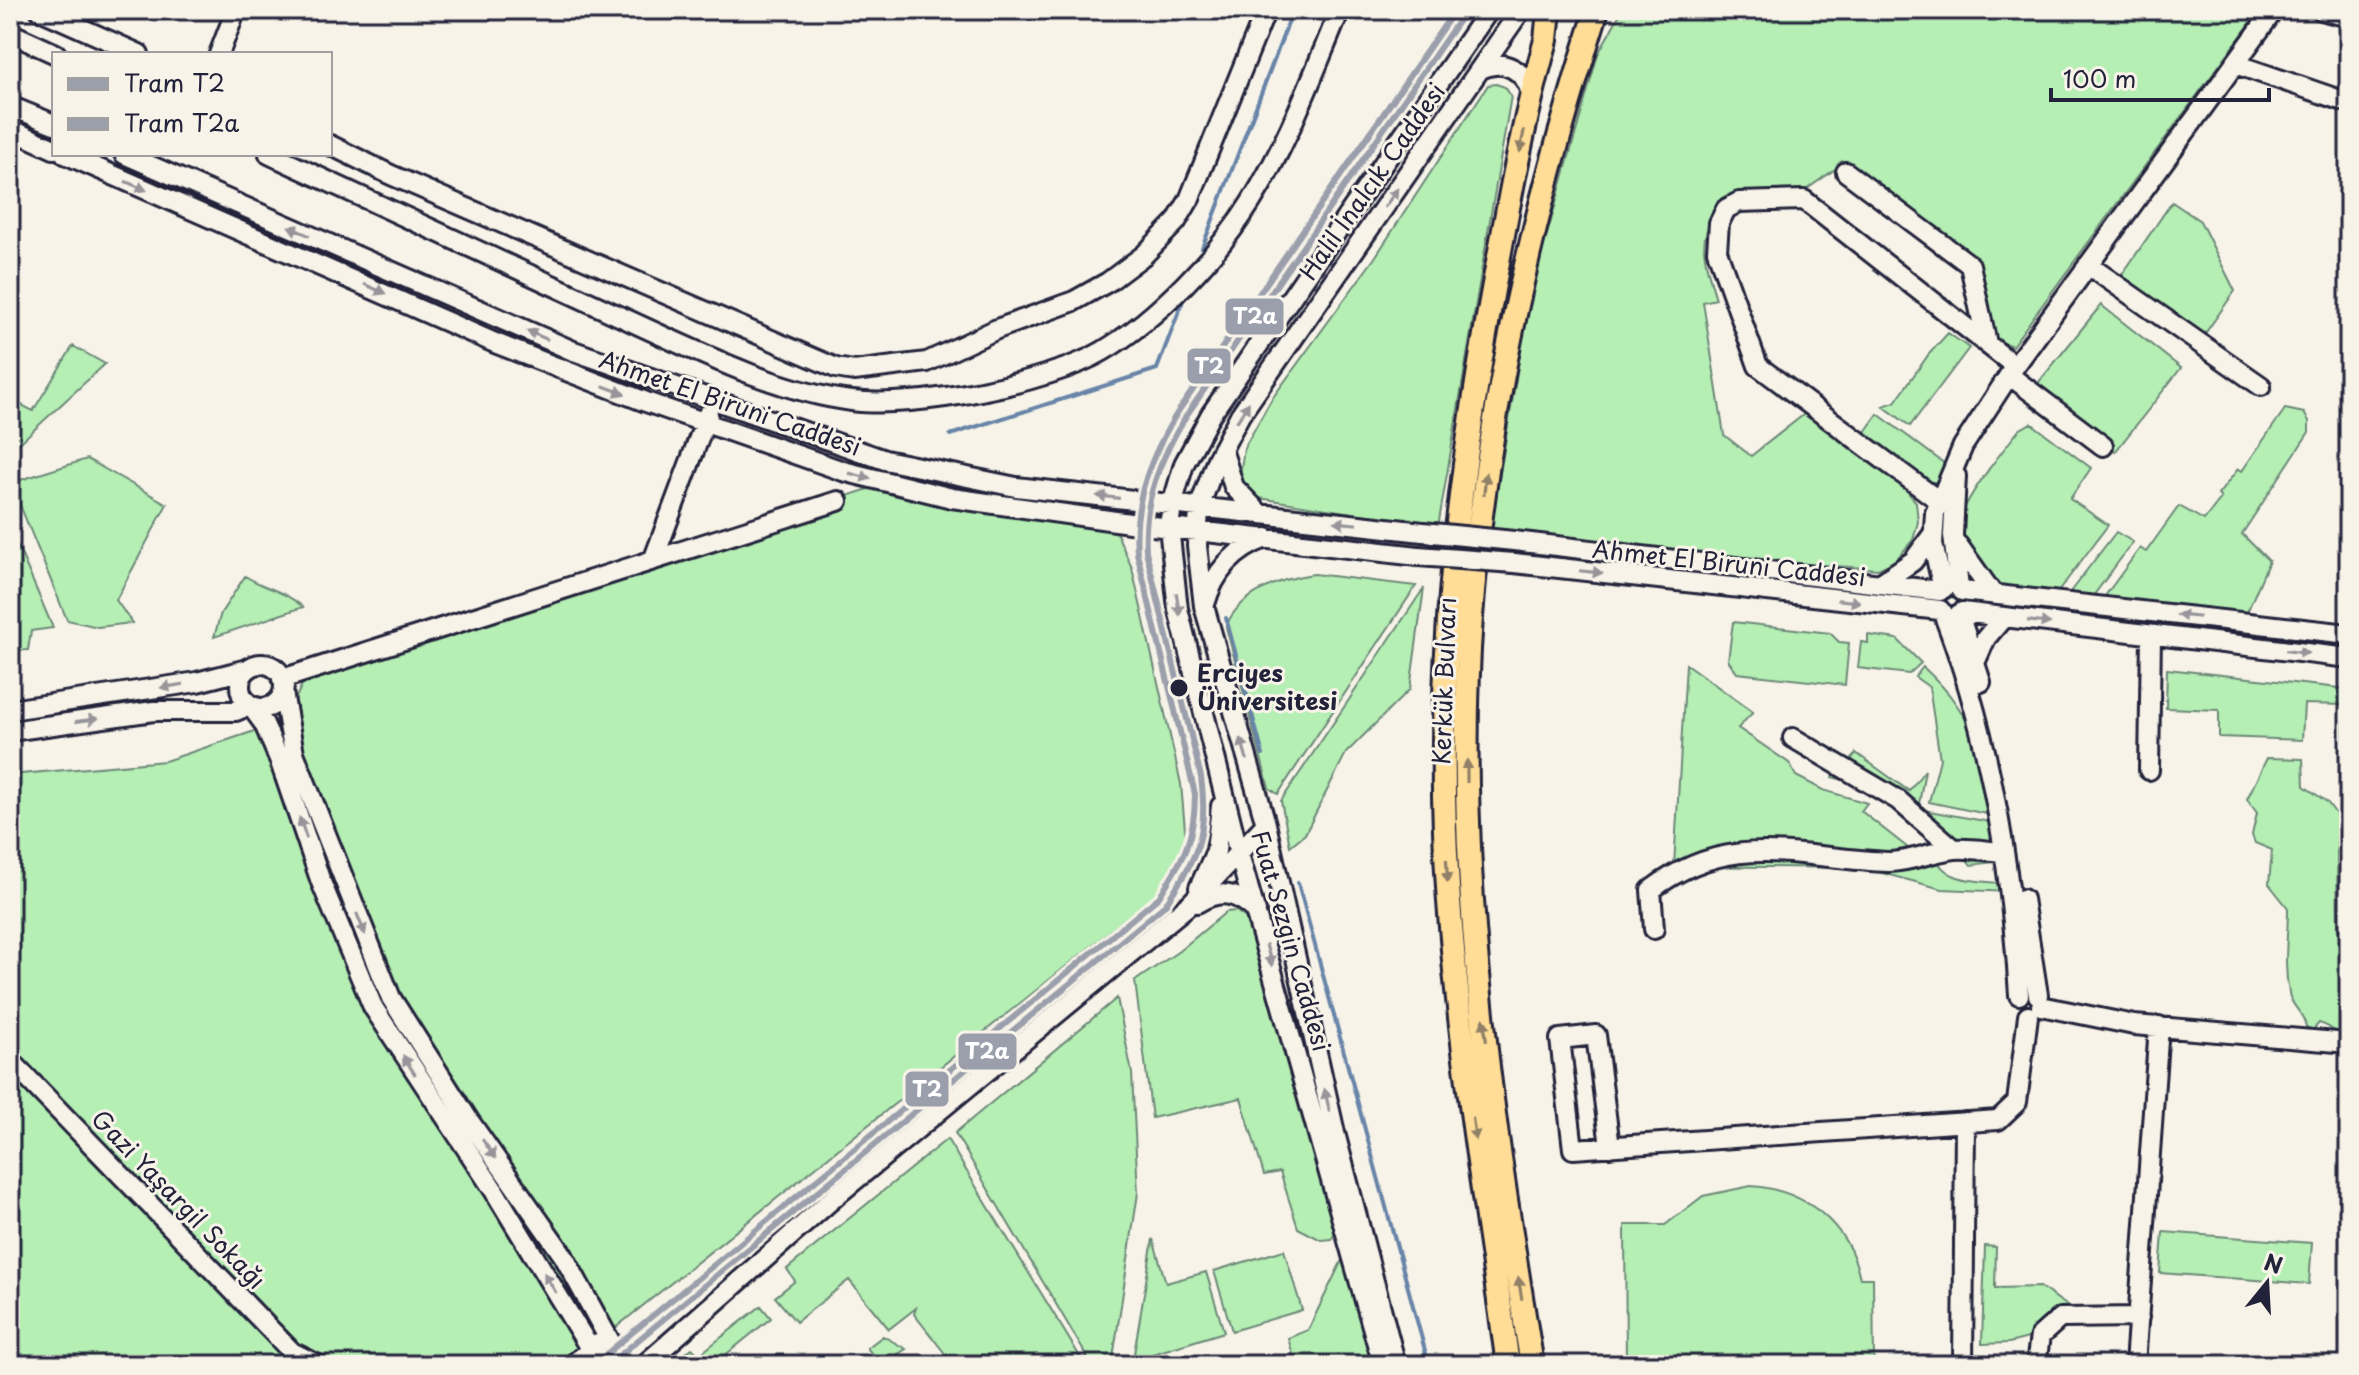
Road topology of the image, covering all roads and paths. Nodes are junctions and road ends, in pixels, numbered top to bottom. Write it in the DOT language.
graph roads {
  1 [pos="40,10"];
  2 [pos="236,10"];
  3 [pos="1266,10"];
  4 [pos="1340,10"];
  5 [pos="1489,10"];
  6 [pos="1521,10"];
  7 [pos="1549,10"];
  8 [pos="1597,10"];
  9 [pos="2274,10"];
  10 [pos="2321,10"];
  11 [pos="2349,17"];
  12 [pos="10,33"];
  13 [pos="52,52"];
  14 [pos="134,52"];
  15 [pos="220,52"];
  16 [pos="2235,64"];
  17 [pos="1481,69"];
  18 [pos="1531,94"];
  19 [pos="2349,103"];
  20 [pos="10,106"];
  21 [pos="52,123"];
  22 [pos="10,129"];
  23 [pos="332,146"];
  24 [pos="52,148"];
  25 [pos="70,156"];
  26 [pos="129,156"];
  27 [pos="273,156"];
  28 [pos="1846,172"];
  29 [pos="2088,265"];
  30 [pos="1987,344"];
  31 [pos="2012,371"];
  32 [pos="2261,386"];
  33 [pos="713,402"];
  34 [pos="705,424"];
  35 [pos="1963,446"];
  36 [pos="2103,446"];
  37 [pos="1222,449"];
  38 [pos="838,501"];
  39 [pos="1939,501"];
  40 [pos="1172,505"];
  41 [pos="1199,508"];
  42 [pos="1260,514"];
  43 [pos="1169,527"];
  44 [pos="1196,530"];
  45 [pos="1933,534"];
  46 [pos="1953,535"];
  47 [pos="1266,538"];
  48 [pos="654,558"];
  49 [pos="1881,583"];
  50 [pos="1993,594"];
  51 [pos="1951,601"];
  52 [pos="1204,606"];
  53 [pos="2003,618"];
  54 [pos="2349,634"];
  55 [pos="2151,635"];
  56 [pos="2349,658"];
  57 [pos="1975,663"];
  58 [pos="248,669"];
  59 [pos="283,686"];
  60 [pos="51,704"];
  61 [pos="250,705"];
  62 [pos="10,710"];
  63 [pos="48,726"];
  64 [pos="10,731"];
  65 [pos="1793,738"];
  66 [pos="2149,770"];
  67 [pos="1221,779"];
  68 [pos="1266,824"];
  69 [pos="1954,849"];
  70 [pos="2004,852"];
  71 [pos="1239,854"];
  72 [pos="1256,911"];
  73 [pos="1171,920"];
  74 [pos="1654,929"];
  75 [pos="2035,1006"];
  76 [pos="2159,1026"];
  77 [pos="2349,1043"];
  78 [pos="10,1060"];
  79 [pos="10,1076"];
  80 [pos="1965,1122"];
  81 [pos="1610,1147"];
  82 [pos="2139,1317"];
  83 [pos="606,1337"];
  84 [pos="596,1357"];
  85 [pos="288,1365"];
  86 [pos="318,1365"];
  87 [pos="572,1365"];
  88 [pos="623,1365"];
  89 [pos="644,1365"];
  90 [pos="1383,1365"];
  91 [pos="1396,1365"];
  92 [pos="1508,1365"];
  93 [pos="1532,1365"];
  94 [pos="1963,1365"];
  95 [pos="2036,1365"];
  96 [pos="2135,1365"];
  1 -- 14 [label="street"];
  2 -- 15 [label="street"];
  3 -- 23 [label="street"];
  4 -- 27 [label="street"];
  5 -- 40 [label="street, Halil İnalcık Caddesi"];
  6 -- 17 [label="street, Halil İnalcık Caddesi"];
  7 -- 18 [label="main road, Kerkük Bulvarı"];
  93 -- 8 [label="main road, Kerkük Bulvarı, one-way"];
  9 -- 16 [label="street"];
  10 -- 11 [label="street"];
  12 -- 13 [label="street"];
  16 -- 19 [label="street"];
  16 -- 29 [label="street"];
  17 -- 18 [label="street"];
  37 -- 17 [label="street, Halil İnalcık Caddesi, one-way"];
  18 -- 92 [label="main road, Kerkük Bulvarı, one-way"];
  20 -- 21 [label="street"];
  22 -- 24 [label="street"];
  25 -- 34 [label="street, Ahmet El Biruni Caddesi, one-way"];
  33 -- 26 [label="street, Ahmet El Biruni Caddesi, one-way"];
  28 -- 30 [label="street"];
  29 -- 31 [label="street"];
  29 -- 32 [label="street"];
  30 -- 31 [label="street"];
  30 -- 39 [label="street"];
  31 -- 35 [label="street"];
  31 -- 36 [label="street"];
  33 -- 34 [label="street"];
  40 -- 33 [label="street, Ahmet El Biruni Caddesi, one-way"];
  34 -- 43 [label="street, Ahmet El Biruni Caddesi, one-way"];
  34 -- 48 [label="street"];
  35 -- 39 [label="street"];
  35 -- 46 [label="street"];
  37 -- 41 [label="street, Halil İnalcık Caddesi"];
  37 -- 42 [label="street"];
  38 -- 48 [label="street"];
  39 -- 45 [label="street"];
  40 -- 41 [label="street, Ahmet El Biruni Caddesi"];
  40 -- 43 [label="street, Halil İnalcık Caddesi"];
  41 -- 42 [label="street, Ahmet El Biruni Caddesi"];
  41 -- 44 [label="street, Halil İnalcık Caddesi"];
  49 -- 42 [label="street, Ahmet El Biruni Caddesi, one-way, bridge"];
  43 -- 44 [label="street, Ahmet El Biruni Caddesi"];
  43 -- 67 [label="street, Fuat Sezgin Caddesi, one-way"];
  44 -- 47 [label="street, Ahmet El Biruni Caddesi"];
  44 -- 52 [label="street, Fuat Sezgin Caddesi"];
  45 -- 49 [label="street"];
  45 -- 51 [label="street"];
  46 -- 50 [label="street"];
  46 -- 51 [label="street"];
  47 -- 51 [label="street, Ahmet El Biruni Caddesi, one-way, bridge"];
  47 -- 52 [label="street"];
  48 -- 59 [label="street"];
  49 -- 51 [label="street, Ahmet El Biruni Caddesi"];
  50 -- 51 [label="street, Ahmet El Biruni Caddesi"];
  54 -- 50 [label="street, Ahmet El Biruni Caddesi, one-way"];
  51 -- 53 [label="street, Ahmet El Biruni Caddesi"];
  51 -- 57 [label="street"];
  51 -- 70 [label="street"];
  68 -- 52 [label="street, Fuat Sezgin Caddesi, one-way"];
  53 -- 55 [label="street, Ahmet El Biruni Caddesi, one-way"];
  53 -- 57 [label="street"];
  55 -- 56 [label="street, Ahmet El Biruni Caddesi, one-way"];
  55 -- 66 [label="street"];
  57 -- 75 [label="street"];
  58 -- 59 [label="street"];
  58 -- 60 [label="street, one-way"];
  58 -- 61 [label="street"];
  59 -- 61 [label="street"];
  59 -- 83 [label="street, one-way"];
  60 -- 62 [label="street"];
  60 -- 63 [label="street"];
  63 -- 61 [label="street, one-way"];
  84 -- 61 [label="street, one-way"];
  63 -- 64 [label="street"];
  65 -- 69 [label="street"];
  67 -- 71 [label="street, Fuat Sezgin Caddesi"];
  67 -- 73 [label="street"];
  68 -- 71 [label="street"];
  91 -- 68 [label="street, Fuat Sezgin Caddesi, one-way"];
  69 -- 70 [label="street"];
  69 -- 74 [label="street"];
  70 -- 75 [label="street"];
  71 -- 72 [label="street, Fuat Sezgin Caddesi"];
  71 -- 73 [label="street"];
  72 -- 73 [label="street"];
  72 -- 90 [label="street, Fuat Sezgin Caddesi, one-way"];
  73 -- 89 [label="street"];
  75 -- 76 [label="street"];
  75 -- 80 [label="street"];
  76 -- 77 [label="street"];
  76 -- 82 [label="street"];
  78 -- 86 [label="street, Gazi Yaşargil Sokağı"];
  79 -- 85 [label="street, Gazi Yaşargil Sokağı"];
  80 -- 81 [label="street"];
  80 -- 94 [label="street"];
  81 -- 81 [label="street"];
  82 -- 95 [label="street"];
  82 -- 96 [label="street"];
  83 -- 84 [label="street"];
  83 -- 88 [label="street"];
  84 -- 87 [label="street"];
}
